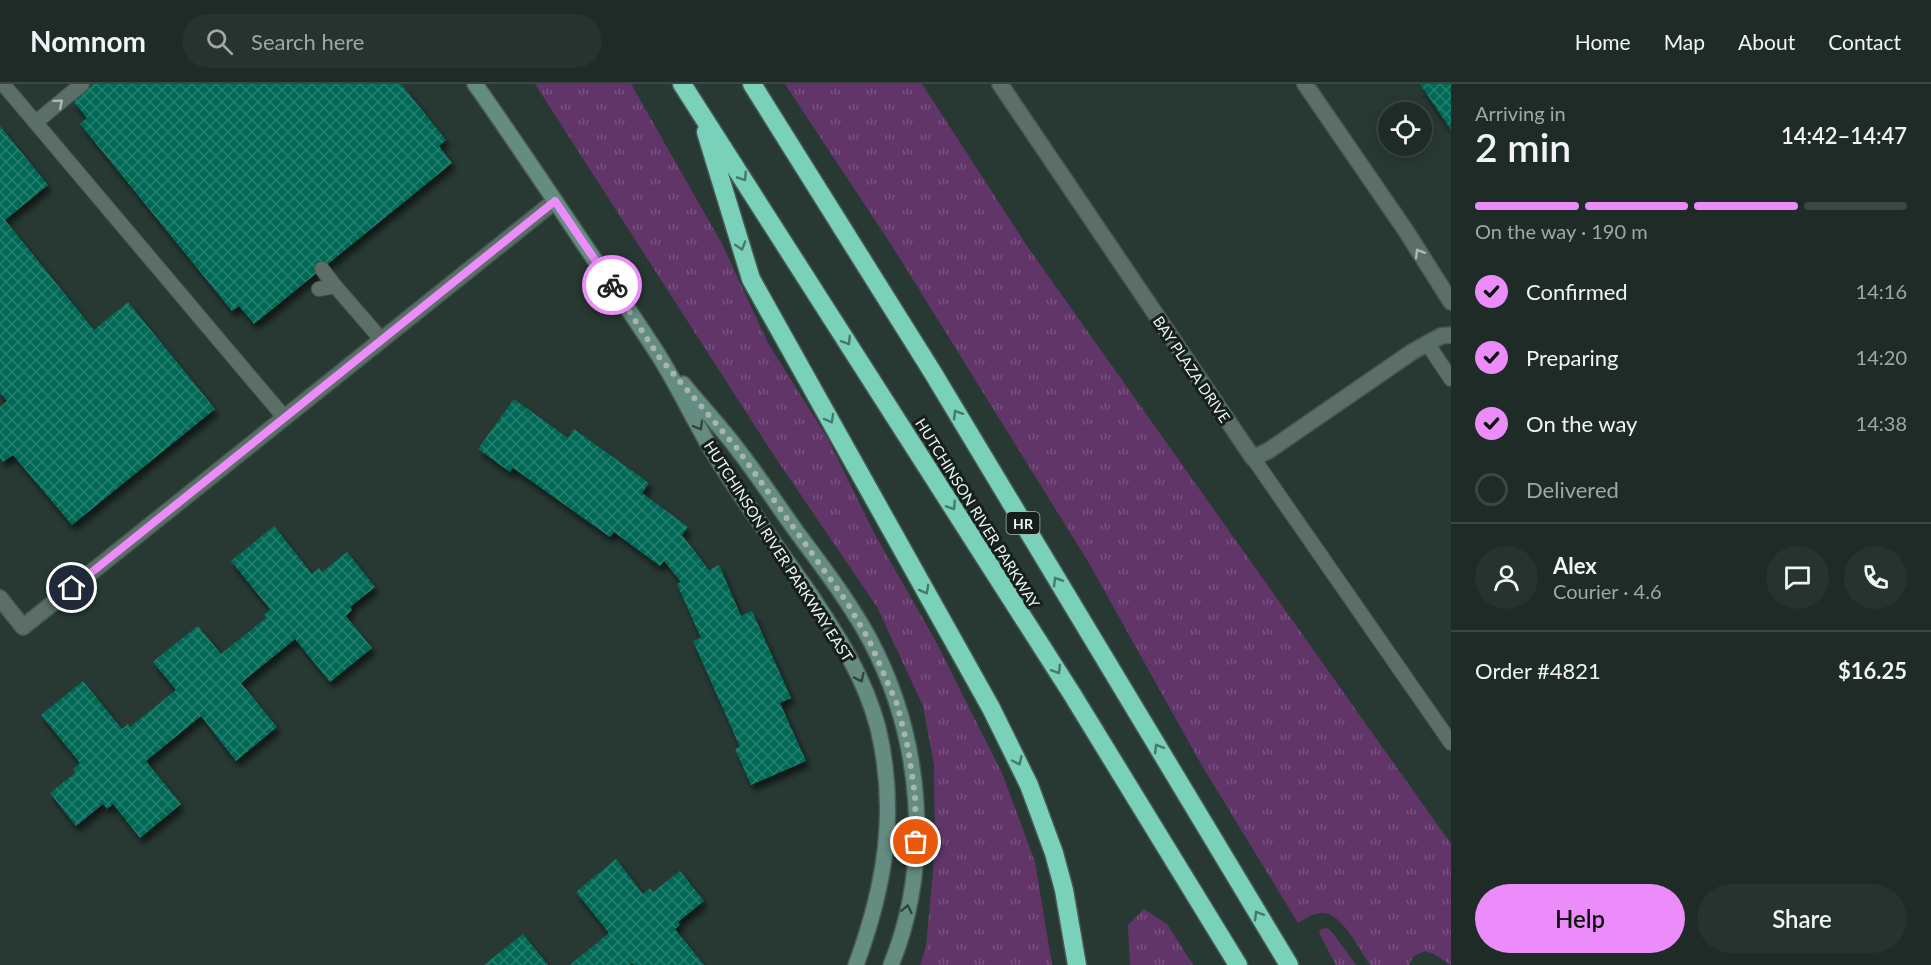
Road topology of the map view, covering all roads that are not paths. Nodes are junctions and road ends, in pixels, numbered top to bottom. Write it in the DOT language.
graph roads {
  1 [pos="3,84"];
  2 [pos="82,84"];
  3 [pos="475,84"];
  4 [pos="682,84"];
  5 [pos="752,84"];
  6 [pos="1000,84"];
  7 [pos="1305,84"];
  8 [pos="699,110"];
  9 [pos="36,122"];
  10 [pos="555,201"];
  11 [pos="322,269"];
  12 [pos="335,286"];
  13 [pos="319,289"];
  14 [pos="1451,302"];
  15 [pos="1451,335"];
  16 [pos="381,339"];
  17 [pos="1427,343"];
  18 [pos="659,357"];
  19 [pos="1451,379"];
  20 [pos="284,417"];
  21 [pos="1253,458"];
  22 [pos="0,598"];
  23 [pos="1451,743"];
  24 [pos="856,965"];
  25 [pos="891,965"];
  26 [pos="1077,965"];
  27 [pos="1238,965"];
  28 [pos="1289,965"];
  1 -- 9 [label="lane"];
  9 -- 2 [label="lane, one-way"];
  3 -- 10 [label="street, HUTCHINSON RIVER PARKWAY EAST"];
  4 -- 8 [label="highway, HUTCHINSON RIVER PARKWAY"];
  28 -- 5 [label="highway, HUTCHINSON RIVER PARKWAY / HR, one-way"];
  6 -- 21 [label="street, BAY PLAZA DRIVE"];
  14 -- 7 [label="street, one-way"];
  8 -- 26 [label="highway, one-way"];
  8 -- 27 [label="highway, HUTCHINSON RIVER PARKWAY, one-way"];
  9 -- 20 [label="lane"];
  10 -- 16 [label="street"];
  10 -- 18 [label="street, HUTCHINSON RIVER PARKWAY EAST"];
  11 -- 12 [label="lane"];
  12 -- 13 [label="lane"];
  12 -- 16 [label="lane"];
  15 -- 17 [label="street"];
  16 -- 20 [label="street"];
  17 -- 19 [label="lane"];
  17 -- 21 [label="street"];
  18 -- 24 [label="street, HUTCHINSON RIVER PARKWAY EAST, one-way"];
  25 -- 18 [label="street, HUTCHINSON RIVER PARKWAY EAST, one-way"];
  20 -- 22 [label="street"];
  21 -- 23 [label="lane"];
}
